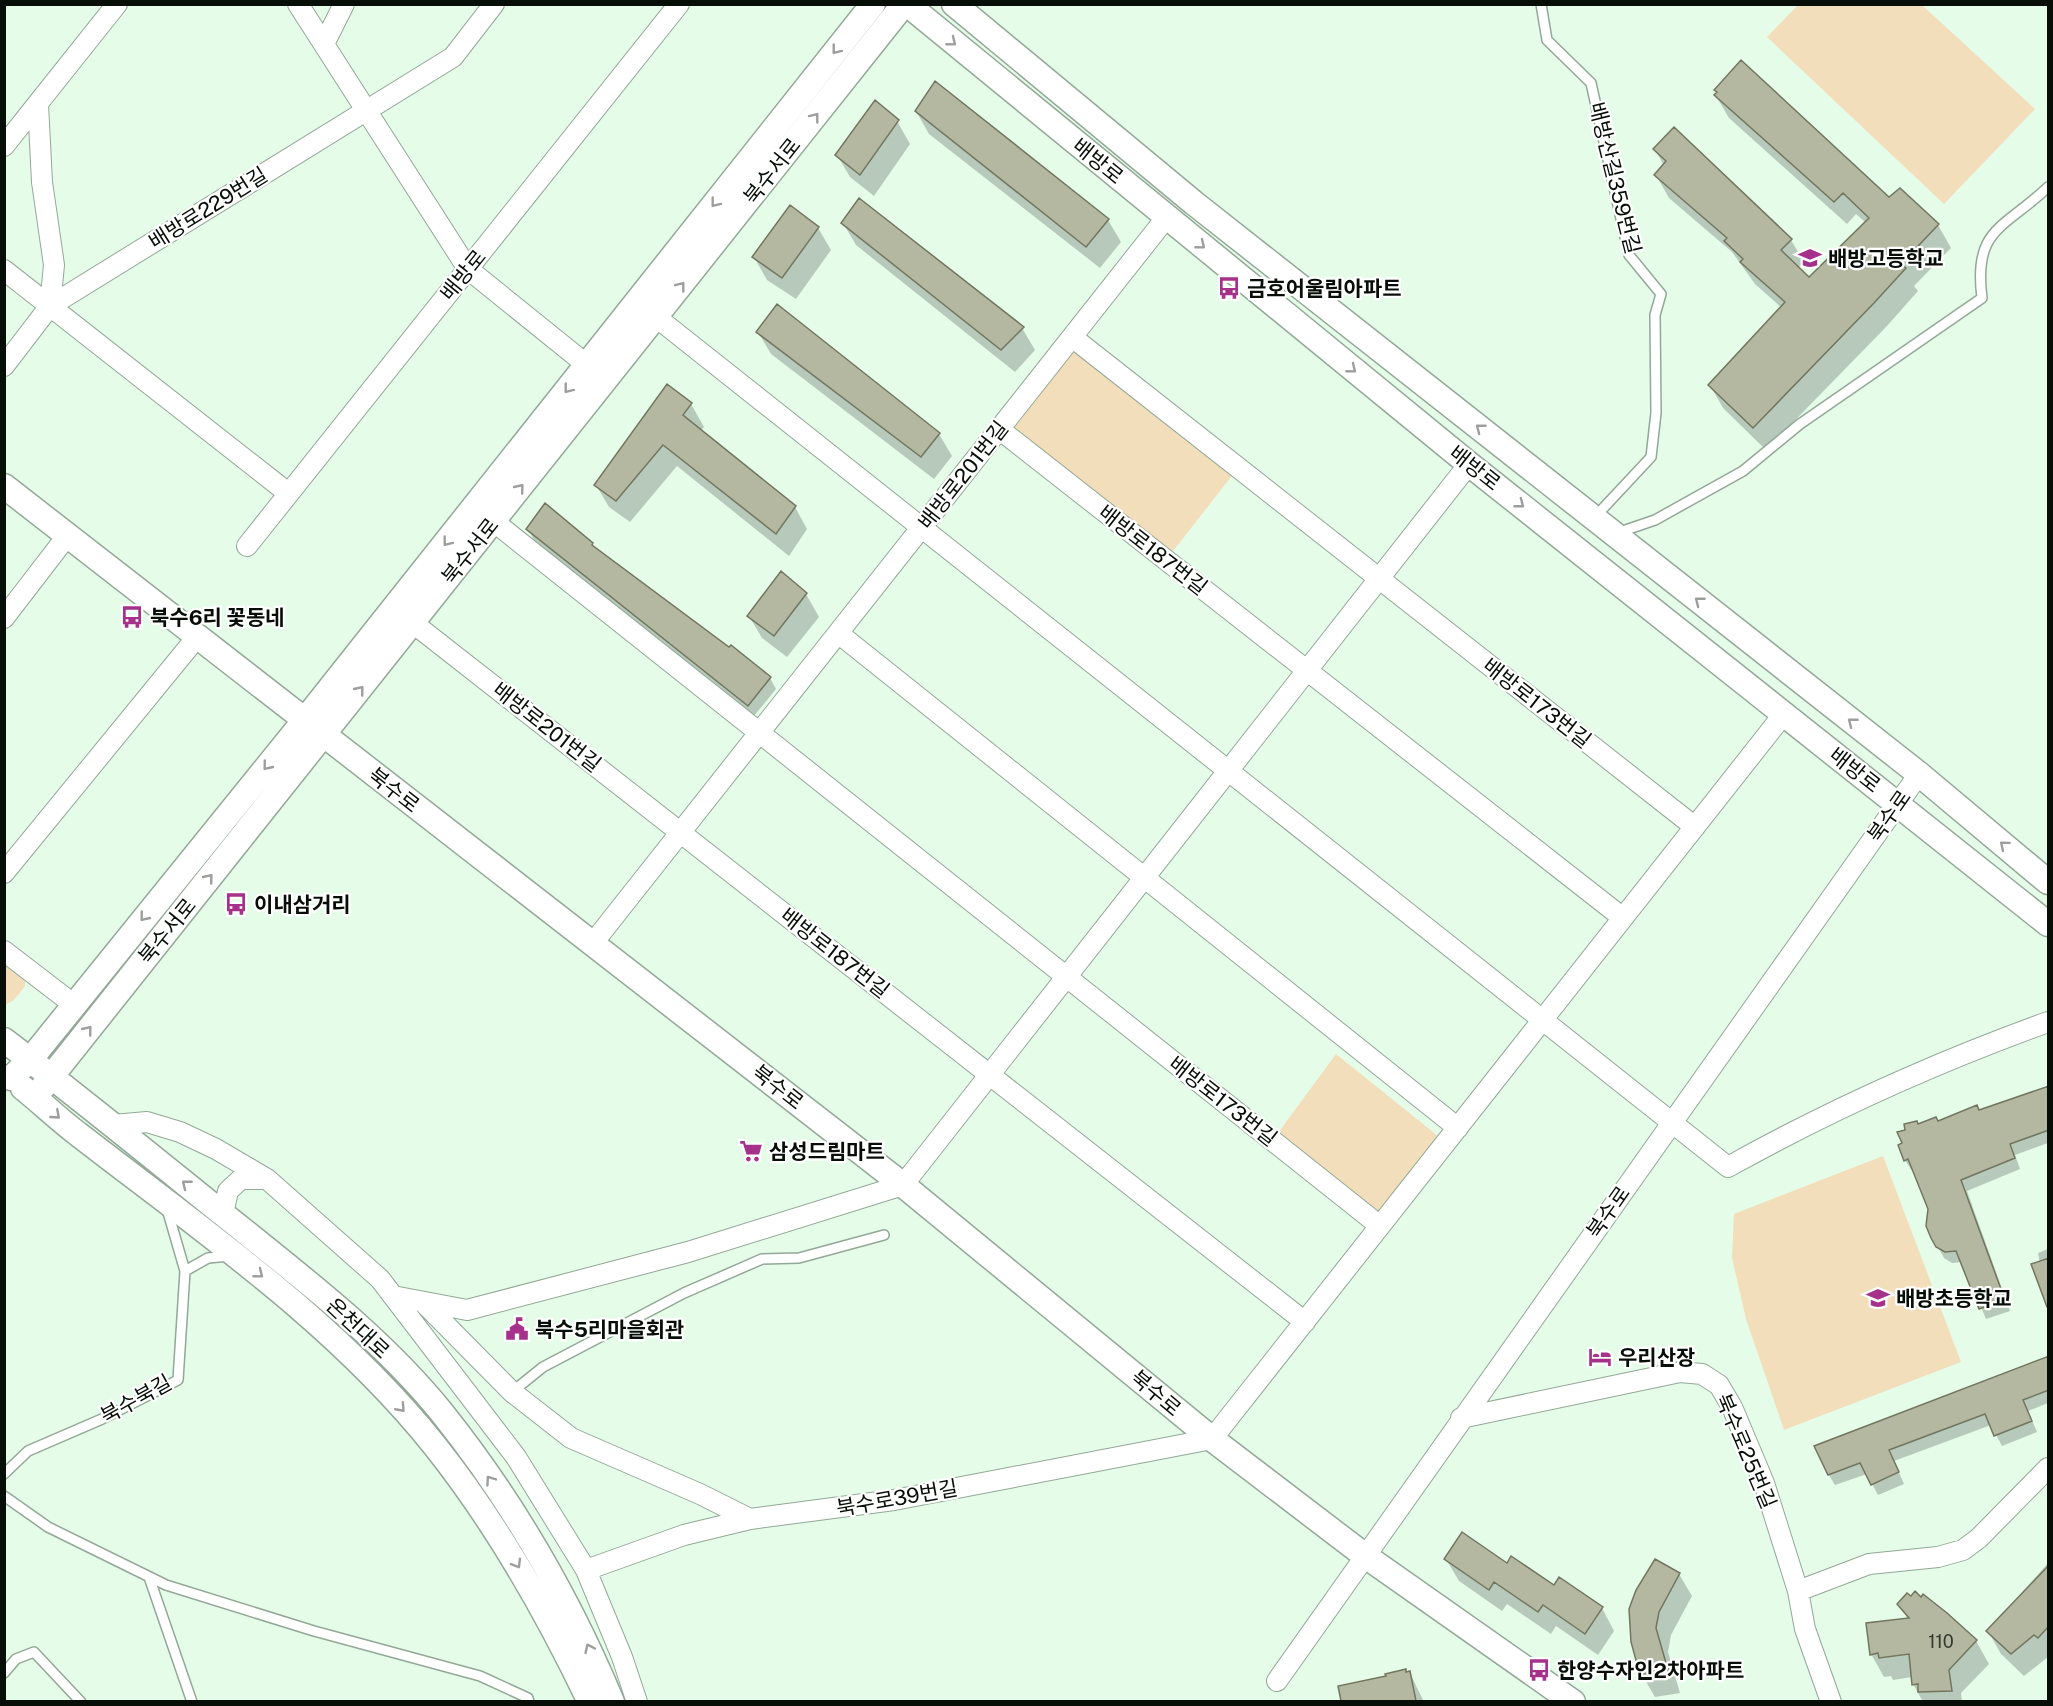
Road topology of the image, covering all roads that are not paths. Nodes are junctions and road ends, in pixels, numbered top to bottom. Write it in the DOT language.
graph roads {
  1 [pos="117,4"];
  2 [pos="298,4"];
  3 [pos="344,4"];
  4 [pos="494,4"];
  5 [pos="873,4"];
  6 [pos="906,4"];
  7 [pos="954,4"];
  8 [pos="1541,4"];
  9 [pos="675,6"];
  10 [pos="324,44"];
  11 [pos="38,104"];
  12 [pos="367,111"];
  13 [pos="4,146"];
  14 [pos="2049,187"];
  15 [pos="1166,218"];
  16 [pos="468,269"];
  17 [pos="4,270"];
  18 [pos="50,306"];
  19 [pos="656,317"];
  20 [pos="1072,337"];
  21 [pos="587,365"];
  22 [pos="4,366"];
  23 [pos="999,429"];
  24 [pos="1469,464"];
  25 [pos="4,486"];
  26 [pos="288,494"];
  27 [pos="1594,518"];
  28 [pos="493,521"];
  29 [pos="921,527"];
  30 [pos="1614,534"];
  31 [pos="67,536"];
  32 [pos="247,546"];
  33 [pos="1379,579"];
  34 [pos="4,618"];
  35 [pos="413,622"];
  36 [pos="838,633"];
  37 [pos="197,637"];
  38 [pos="1307,671"];
  39 [pos="1784,715"];
  40 [pos="304,721"];
  41 [pos="759,733"];
  42 [pos="323,735"];
  43 [pos="1228,771"];
  44 [pos="1919,774"];
  45 [pos="1898,804"];
  46 [pos="1695,827"];
  47 [pos="681,832"];
  48 [pos="4,873"];
  49 [pos="1145,878"];
  50 [pos="2049,882"];
  51 [pos="1623,918"];
  52 [pos="2049,924"];
  53 [pos="593,943"];
  54 [pos="4,951"];
  55 [pos="1066,977"];
  56 [pos="73,1004"];
  57 [pos="1543,1020"];
  58 [pos="2049,1022"];
  59 [pos="4,1040"];
  60 [pos="30,1060"];
  61 [pos="990,1075"];
  62 [pos="8,1076"];
  63 [pos="51,1076"];
  64 [pos="35,1097"];
  65 [pos="1672,1122"];
  66 [pos="113,1125"];
  67 [pos="1458,1128"];
  68 [pos="267,1179"];
  69 [pos="903,1185"];
  70 [pos="163,1197"];
  71 [pos="223,1214"];
  72 [pos="1380,1226"];
  73 [pos="884,1235"];
  74 [pos="237,1256"];
  75 [pos="185,1271"];
  76 [pos="393,1296"];
  77 [pos="423,1302"];
  78 [pos="1305,1322"];
  79 [pos="512,1392"];
  80 [pos="1461,1418"];
  81 [pos="1212,1439"];
  82 [pos="2049,1468"];
  83 [pos="4,1474"];
  84 [pos="4,1496"];
  85 [pos="750,1519"];
  86 [pos="1364,1554"];
  87 [pos="586,1570"];
  88 [pos="149,1577"];
  89 [pos="1798,1591"];
  90 [pos="4,1673"];
  91 [pos="1276,1681"];
  92 [pos="81,1701"];
  93 [pos="192,1701"];
  94 [pos="529,1701"];
  95 [pos="590,1701"];
  96 [pos="612,1701"];
  97 [pos="637,1701"];
  98 [pos="1573,1701"];
  99 [pos="1832,1701"];
  1 -- 11 [label="street"];
  2 -- 10 [label="street"];
  3 -- 10 [label="street"];
  4 -- 12 [label="street, 배방로229번길"];
  5 -- 21 [label="street, 북수서로, one-way"];
  6 -- 15 [label="street, 배방로, one-way"];
  19 -- 6 [label="street, 북수서로, one-way"];
  27 -- 7 [label="street, 배방로, one-way"];
  8 -- 27 [label="lane, 배방산길359번길"];
  9 -- 16 [label="street, 배방로"];
  10 -- 12 [label="street"];
  11 -- 13 [label="street"];
  11 -- 18 [label="street"];
  12 -- 16 [label="street"];
  12 -- 18 [label="street, 배방로229번길"];
  14 -- 30 [label="lane"];
  15 -- 20 [label="street, 배방로201번길"];
  15 -- 24 [label="street, 배방로, one-way"];
  16 -- 21 [label="street"];
  16 -- 26 [label="street, 배방로"];
  17 -- 18 [label="street"];
  18 -- 22 [label="street, 배방로229번길"];
  18 -- 26 [label="street"];
  28 -- 19 [label="street, 북수서로, one-way"];
  19 -- 29 [label="street"];
  20 -- 23 [label="street, 배방로201번길"];
  20 -- 33 [label="street"];
  21 -- 40 [label="street, 북수서로, one-way"];
  23 -- 29 [label="street, 배방로201번길"];
  23 -- 38 [label="street, 배방로187번길"];
  24 -- 33 [label="street"];
  24 -- 39 [label="street, 배방로, one-way"];
  25 -- 31 [label="street, 북수로"];
  26 -- 32 [label="street, 배방로"];
  27 -- 30 [label="street, 배방로"];
  28 -- 35 [label="street, 북수서로"];
  28 -- 41 [label="street"];
  29 -- 36 [label="street, 배방로201번길"];
  29 -- 43 [label="street"];
  44 -- 30 [label="street, 배방로, one-way"];
  31 -- 34 [label="street"];
  31 -- 37 [label="street, 북수로"];
  33 -- 38 [label="street"];
  33 -- 46 [label="street, 배방로173번길"];
  42 -- 35 [label="street, 북수서로, one-way"];
  35 -- 47 [label="street, 배방로201번길"];
  36 -- 41 [label="street, 배방로201번길"];
  36 -- 49 [label="street"];
  37 -- 40 [label="street, 북수로"];
  37 -- 48 [label="street"];
  38 -- 43 [label="street"];
  38 -- 51 [label="street"];
  39 -- 45 [label="street, 배방로"];
  39 -- 46 [label="street"];
  40 -- 42 [label="street, 북수로"];
  40 -- 56 [label="street, 북수서로, one-way"];
  41 -- 47 [label="street, 배방로201번길"];
  41 -- 55 [label="street"];
  42 -- 53 [label="street, 북수로"];
  63 -- 42 [label="street, 북수서로, one-way"];
  43 -- 49 [label="street"];
  43 -- 57 [label="street"];
  44 -- 45 [label="street, 북수로"];
  50 -- 44 [label="street, 배방로, one-way"];
  45 -- 52 [label="street, 배방로"];
  45 -- 65 [label="street, 북수로"];
  46 -- 51 [label="street"];
  47 -- 53 [label="street, 배방로201번길"];
  47 -- 61 [label="street, 배방로187번길"];
  49 -- 55 [label="street"];
  49 -- 67 [label="street"];
  51 -- 57 [label="street"];
  53 -- 69 [label="street, 북수로"];
  54 -- 56 [label="street"];
  55 -- 61 [label="street"];
  55 -- 72 [label="street, 배방로173번길"];
  56 -- 60 [label="street, 북수서로"];
  57 -- 65 [label="street"];
  57 -- 67 [label="street"];
  58 -- 65 [label="street"];
  59 -- 60 [label="street, 온천대로"];
  60 -- 62 [label="street, 북수서로"];
  60 -- 63 [label="street, 온천대로"];
  61 -- 69 [label="street"];
  61 -- 78 [label="street"];
  62 -- 64 [label="street, 온천대로"];
  63 -- 64 [label="street, 북수서로"];
  63 -- 66 [label="street, 온천대로"];
  64 -- 70 [label="street, 온천대로, one-way"];
  65 -- 80 [label="street, 북수로"];
  66 -- 68 [label="street"];
  71 -- 66 [label="street, 온천대로, one-way"];
  67 -- 72 [label="street"];
  68 -- 71 [label="street"];
  68 -- 76 [label="street"];
  69 -- 77 [label="street"];
  69 -- 81 [label="street, 북수로"];
  70 -- 74 [label="street, 온천대로"];
  70 -- 75 [label="lane"];
  96 -- 71 [label="street, 온천대로, one-way"];
  72 -- 78 [label="street"];
  73 -- 79 [label="lane"];
  74 -- 75 [label="lane"];
  74 -- 95 [label="street, 온천대로, one-way"];
  75 -- 83 [label="lane, 북수북길"];
  76 -- 77 [label="street"];
  76 -- 87 [label="street"];
  77 -- 79 [label="street"];
  78 -- 81 [label="street"];
  79 -- 85 [label="street"];
  80 -- 86 [label="street, 북수로"];
  80 -- 89 [label="street, 북수로25번길"];
  81 -- 85 [label="street, 북수로39번길"];
  81 -- 86 [label="street, 북수로"];
  82 -- 89 [label="street"];
  84 -- 88 [label="lane"];
  85 -- 87 [label="street, 북수로39번길"];
  86 -- 91 [label="street"];
  86 -- 98 [label="street"];
  87 -- 97 [label="street"];
  88 -- 93 [label="lane"];
  88 -- 94 [label="lane"];
  89 -- 99 [label="street, 북수로25번길"];
  90 -- 92 [label="lane"];
}
